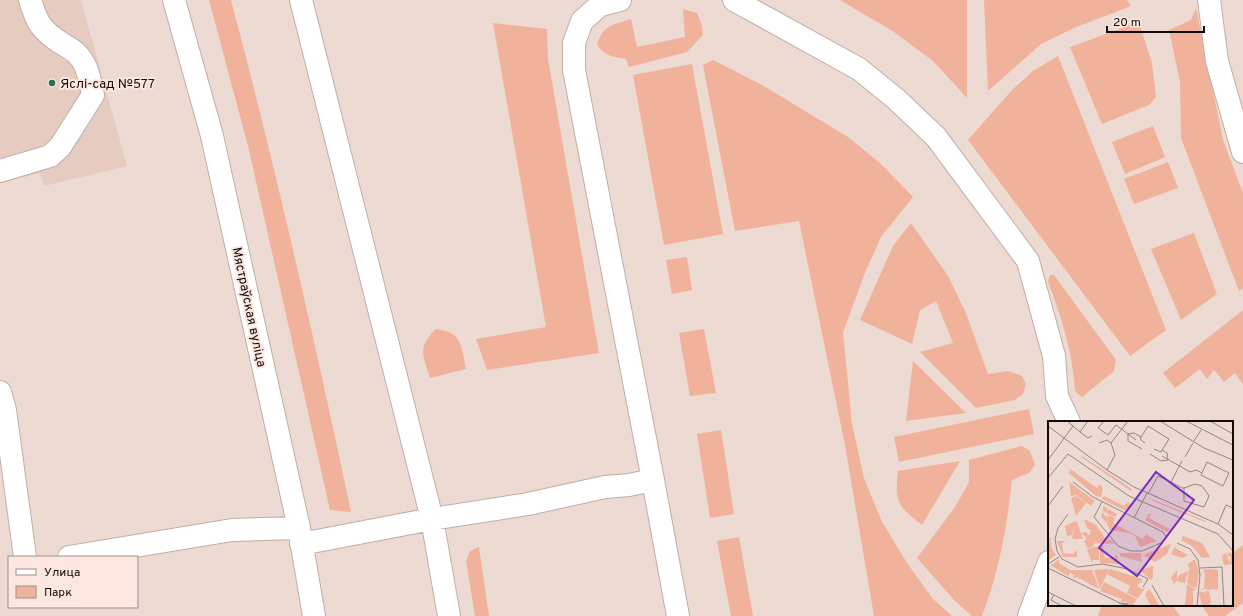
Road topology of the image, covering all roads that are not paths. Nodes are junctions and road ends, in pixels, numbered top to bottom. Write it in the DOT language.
graph roads {
  1 [pos="30,0"];
  2 [pos="174,0"];
  3 [pos="301,0"];
  4 [pos="620,0"];
  5 [pos="734,0"];
  6 [pos="1209,0"];
  7 [pos="1243,152"];
  8 [pos="0,171"];
  9 [pos="0,392"];
  10 [pos="1069,421"];
  11 [pos="653,480"];
  12 [pos="432,519"];
  13 [pos="300,536"];
  14 [pos="25,556"];
  15 [pos="74,556"];
  16 [pos="1048,565"];
  17 [pos="314,616"];
  18 [pos="449,616"];
  19 [pos="678,616"];
  20 [pos="1029,616"];
  1 -- 8 [label="street"];
  2 -- 13 [label="street, Мястраўская вуліца"];
  3 -- 12 [label="street"];
  4 -- 11 [label="street"];
  5 -- 10 [label="street"];
  6 -- 7 [label="street"];
  9 -- 14 [label="street"];
  11 -- 12 [label="street"];
  11 -- 19 [label="street"];
  12 -- 13 [label="street"];
  12 -- 18 [label="street"];
  13 -- 15 [label="street"];
  13 -- 17 [label="street, Мястраўская вуліца"];
  16 -- 20 [label="street"];
}
